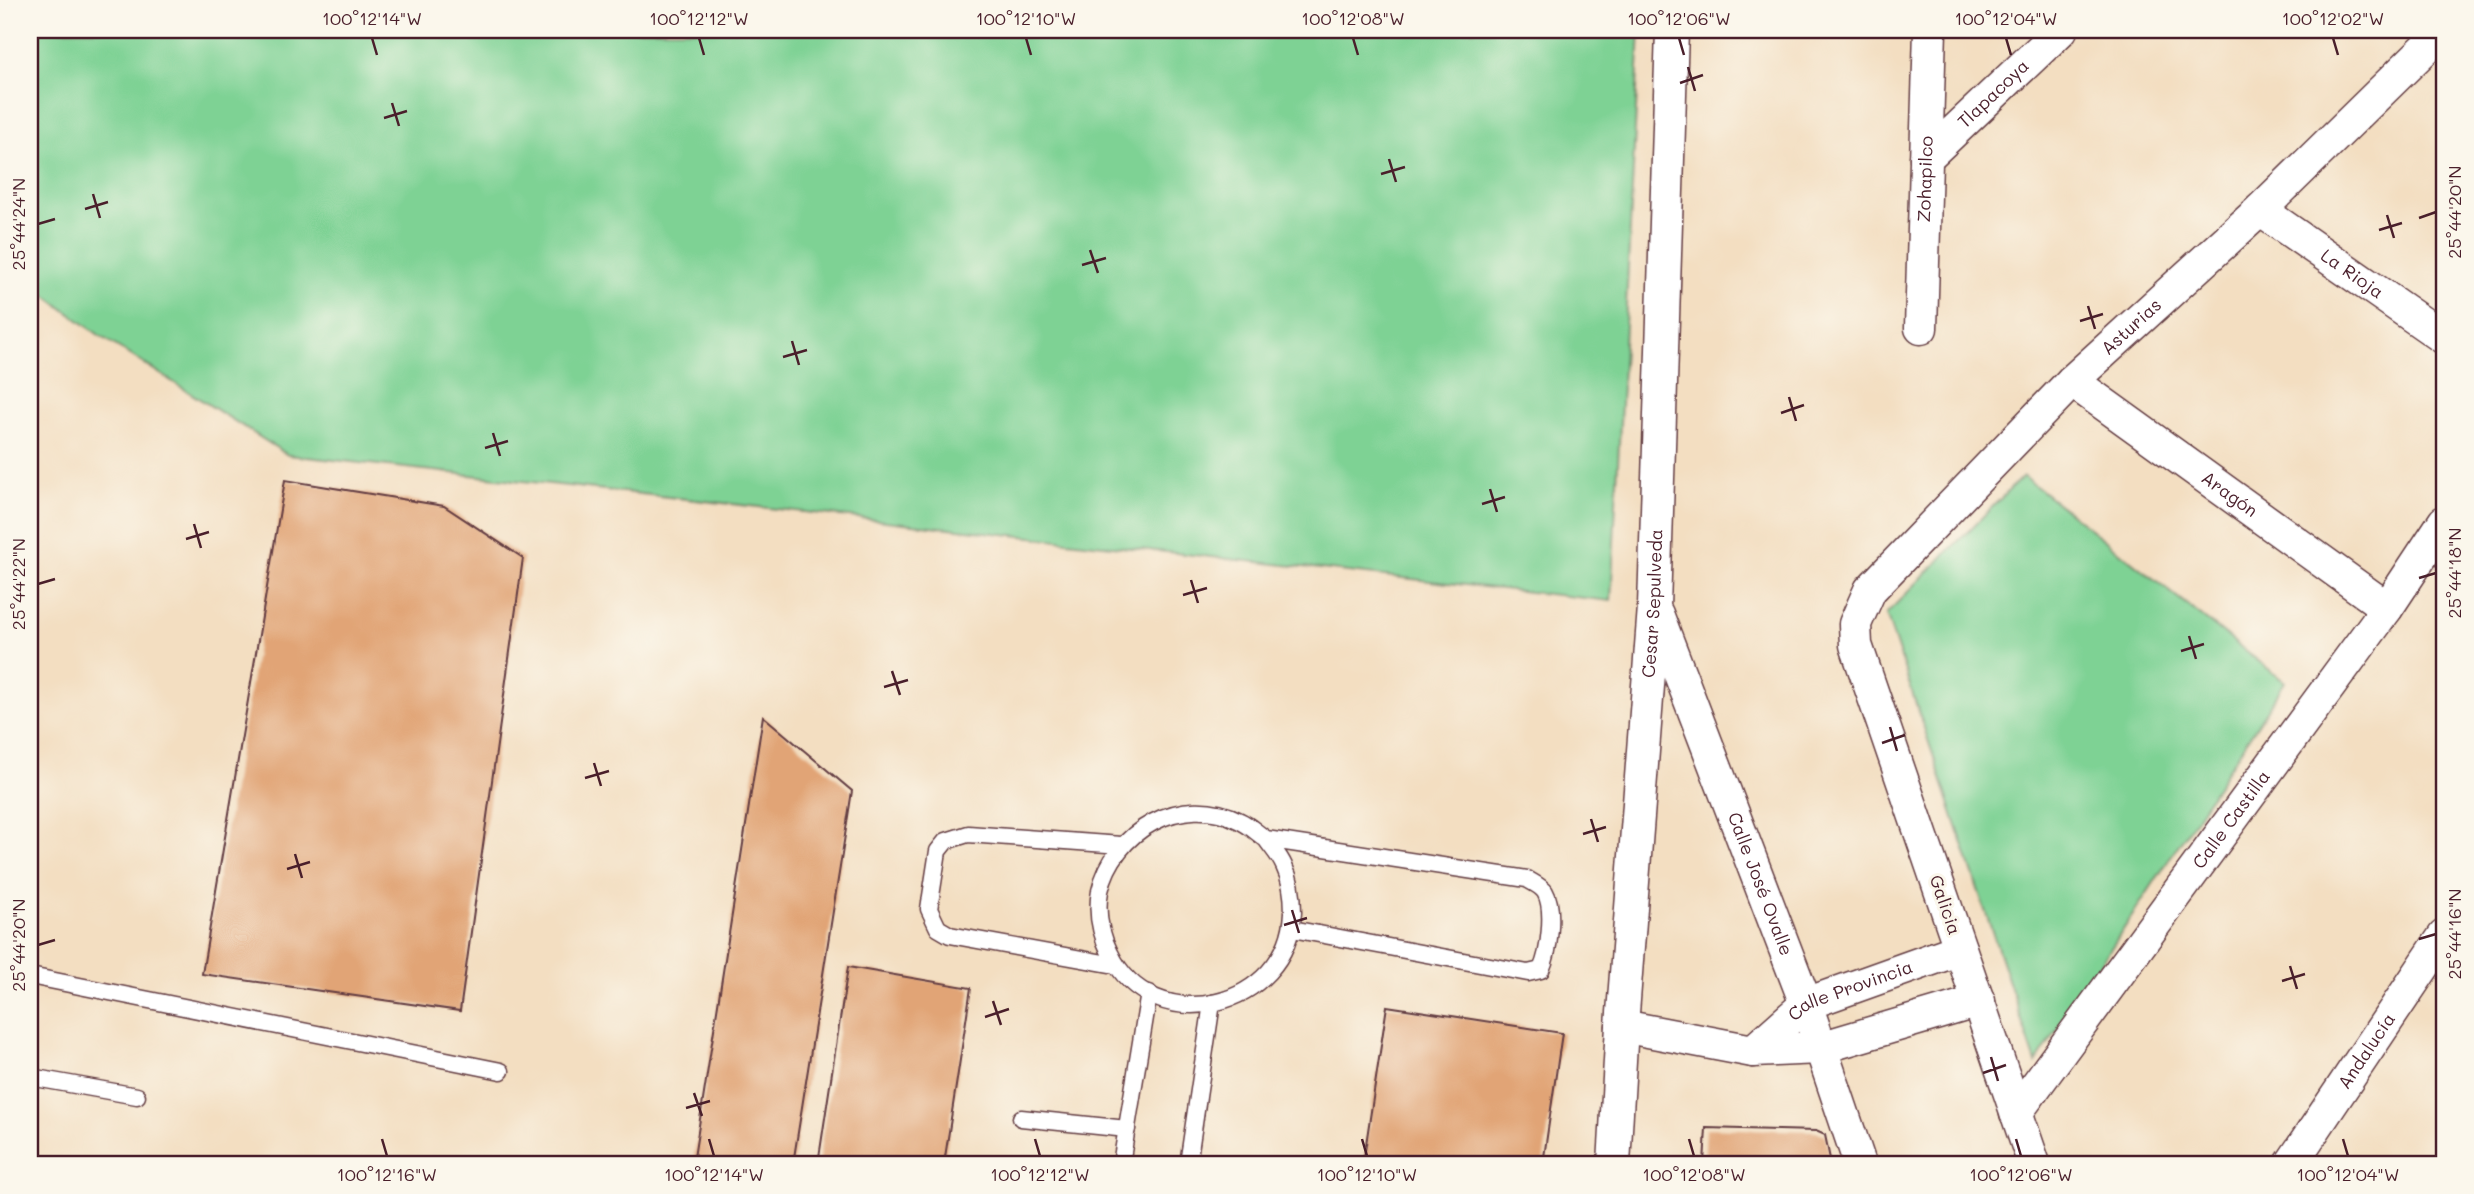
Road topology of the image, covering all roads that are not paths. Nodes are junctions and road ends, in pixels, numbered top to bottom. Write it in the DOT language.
graph roads {
  1 [pos="1930,30"];
  2 [pos="2061,30"];
  3 [pos="2444,30"];
  4 [pos="1677,34"];
  5 [pos="1926,158"];
  6 [pos="2260,210"];
  7 [pos="1921,328"];
  8 [pos="2444,338"];
  9 [pos="2072,381"];
  10 [pos="2444,522"];
  11 [pos="1654,607"];
  12 [pos="2387,608"];
  13 [pos="1856,645"];
  14 [pos="1266,839"];
  15 [pos="1121,845"];
  16 [pos="1292,929"];
  17 [pos="2444,936"];
  18 [pos="1960,949"];
  19 [pos="1115,965"];
  20 [pos="30,976"];
  21 [pos="1149,993"];
  22 [pos="1979,1001"];
  23 [pos="1212,1003"];
  24 [pos="1806,1004"];
  25 [pos="1622,1026"];
  26 [pos="1820,1048"];
  27 [pos="1753,1051"];
  28 [pos="501,1071"];
  29 [pos="30,1077"];
  30 [pos="137,1096"];
  31 [pos="2016,1114"];
  32 [pos="1021,1118"];
  33 [pos="1127,1129"];
  34 [pos="1122,1164"];
  35 [pos="1188,1164"];
  36 [pos="1615,1164"];
  37 [pos="1860,1164"];
  38 [pos="2034,1164"];
  39 [pos="2291,1164"];
  1 -- 5 [label="street, Zohapilco"];
  2 -- 5 [label="street, Tlapacoya"];
  3 -- 6 [label="street, Asturias"];
  4 -- 11 [label="street, Cesar Sepulveda"];
  5 -- 7 [label="street, Zohapilco"];
  6 -- 8 [label="street, La Rioja"];
  6 -- 9 [label="street, Asturias"];
  9 -- 12 [label="street, Aragón"];
  9 -- 13 [label="street, Asturias"];
  10 -- 12 [label="street, Calle Castilla"];
  11 -- 24 [label="street, Calle José Ovalle"];
  11 -- 25 [label="street, Cesar Sepulveda"];
  12 -- 31 [label="street, Calle Castilla"];
  13 -- 18 [label="street, Galicia"];
  14 -- 15 [label="lane"];
  14 -- 16 [label="lane"];
  14 -- 16 [label="lane"];
  15 -- 19 [label="lane"];
  15 -- 19 [label="lane"];
  16 -- 23 [label="lane"];
  17 -- 39 [label="street, Andalucía"];
  18 -- 22 [label="street, Galicia"];
  18 -- 24 [label="street, Calle Provincia"];
  19 -- 21 [label="lane"];
  20 -- 28 [label="lane"];
  21 -- 23 [label="lane"];
  21 -- 33 [label="lane"];
  22 -- 26 [label="street, Calle Provincia"];
  22 -- 31 [label="street, Galicia"];
  23 -- 35 [label="lane"];
  24 -- 26 [label="street, Calle José Ovalle"];
  24 -- 27 [label="street, Calle Provincia"];
  25 -- 27 [label="street, Calle Provincia"];
  25 -- 36 [label="street, Cesar Sepulveda"];
  26 -- 27 [label="street, Calle Provincia"];
  26 -- 37 [label="street, Calle José Ovalle"];
  29 -- 30 [label="lane"];
  31 -- 38 [label="street, Galicia"];
  32 -- 33 [label="lane"];
  33 -- 34 [label="lane"];
}
